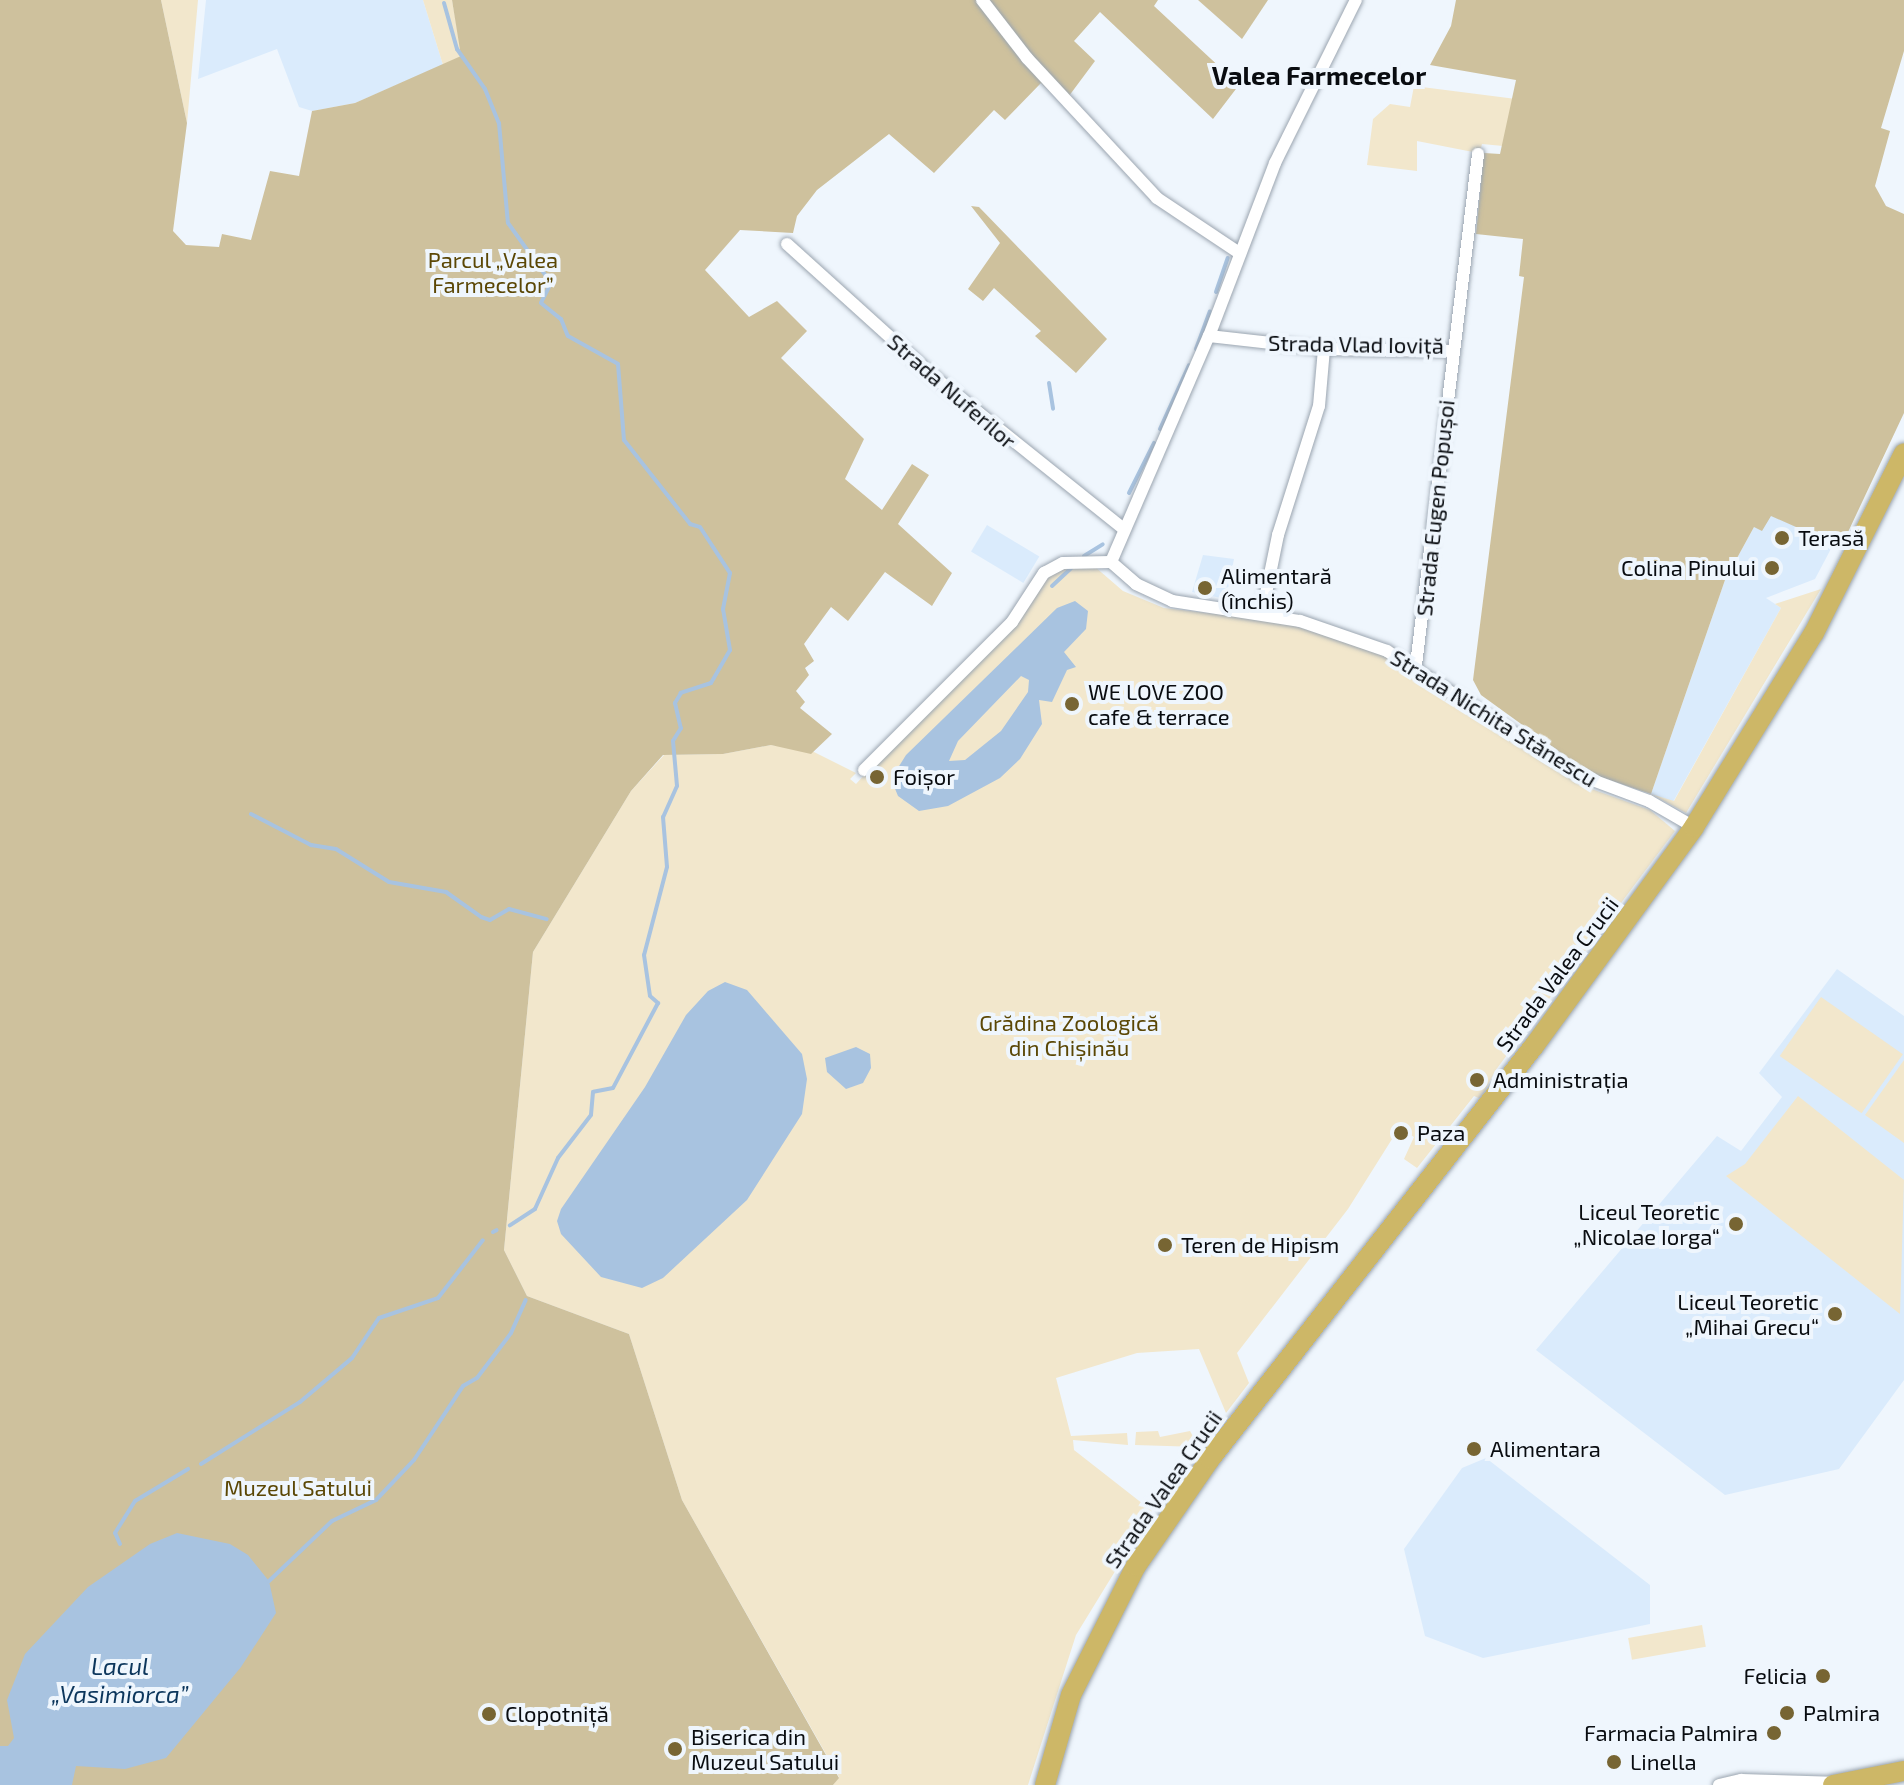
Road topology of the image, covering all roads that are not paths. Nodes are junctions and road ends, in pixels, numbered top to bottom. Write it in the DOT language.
graph roads {
  1 [pos="982,0"];
  2 [pos="1356,0"];
  3 [pos="1478,154"];
  4 [pos="787,244"];
  5 [pos="1238,252"];
  6 [pos="1209,336"];
  7 [pos="1324,349"];
  8 [pos="1453,351"];
  9 [pos="1904,453"];
  10 [pos="1124,529"];
  11 [pos="1111,562"];
  12 [pos="1262,613"];
  13 [pos="1416,665"];
  14 [pos="864,770"];
  15 [pos="1694,827"];
  16 [pos="1904,1771"];
  17 [pos="1838,1784"];
  18 [pos="1045,1785"];
  19 [pos="1719,1785"];
  1 -- 5 [label="street"];
  2 -- 5 [label="street"];
  3 -- 8 [label="street, Strada Vlad Ioviță"];
  4 -- 10 [label="street, Strada Nuferilor"];
  5 -- 6 [label="street"];
  6 -- 7 [label="street, Strada Vlad Ioviță"];
  6 -- 10 [label="street"];
  7 -- 8 [label="street, Strada Vlad Ioviță"];
  7 -- 12 [label="street"];
  8 -- 13 [label="street, Strada Eugen Popușoi"];
  9 -- 15 [label="main road, Strada Valea Crucii"];
  10 -- 11 [label="street"];
  11 -- 12 [label="street, Strada Nichita Stănescu"];
  11 -- 14 [label="street"];
  12 -- 13 [label="street, Strada Nichita Stănescu"];
  13 -- 15 [label="street, Strada Nichita Stănescu"];
  15 -- 18 [label="main road, Strada Valea Crucii"];
  16 -- 17 [label="main road"];
  17 -- 19 [label="street"];
}
